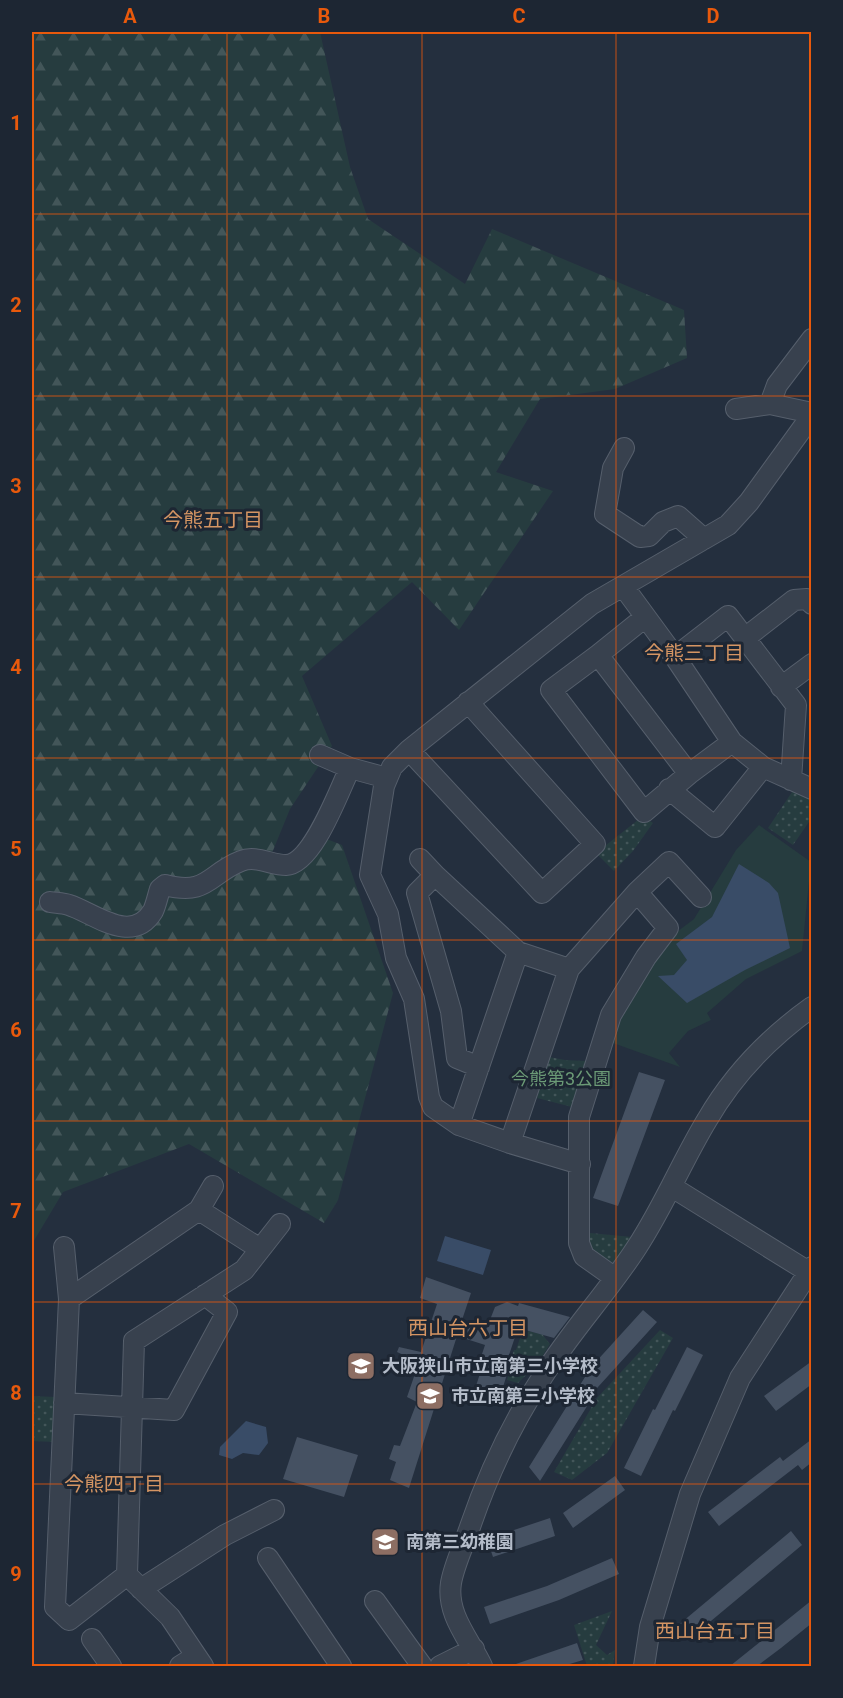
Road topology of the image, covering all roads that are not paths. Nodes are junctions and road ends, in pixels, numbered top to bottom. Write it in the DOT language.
graph roads {
  1 [pos="812,339"];
  2 [pos="770,404"];
  3 [pos="736,408"];
  4 [pos="812,414"];
  5 [pos="624,448"];
  6 [pos="704,539"];
  7 [pos="623,586"];
  8 [pos="812,604"];
  9 [pos="644,618"];
  10 [pos="745,638"];
  11 [pos="598,655"];
  12 [pos="675,657"];
  13 [pos="812,664"];
  14 [pos="781,687"];
  15 [pos="468,702"];
  16 [pos="732,742"];
  17 [pos="409,750"];
  18 [pos="320,755"];
  19 [pos="763,767"];
  20 [pos="350,768"];
  21 [pos="688,774"];
  22 [pos="387,778"];
  23 [pos="790,780"];
  24 [pos="669,789"];
  25 [pos="812,789"];
  26 [pos="420,860"];
  27 [pos="435,875"];
  28 [pos="637,892"];
  29 [pos="701,897"];
  30 [pos="50,903"];
  31 [pos="518,952"];
  32 [pos="569,969"];
  33 [pos="812,1007"];
  34 [pos="479,1067"];
  35 [pos="459,1125"];
  36 [pos="510,1143"];
  37 [pos="580,1164"];
  38 [pos="213,1186"];
  39 [pos="672,1187"];
  40 [pos="199,1210"];
  41 [pos="279,1224"];
  42 [pos="64,1247"];
  43 [pos="260,1249"];
  44 [pos="810,1271"];
  45 [pos="615,1278"];
  46 [pos="205,1295"];
  47 [pos="69,1299"];
  48 [pos="64,1403"];
  49 [pos="131,1407"];
  50 [pos="274,1510"];
  51 [pos="268,1558"];
  52 [pos="127,1575"];
  53 [pos="141,1589"];
  54 [pos="375,1601"];
  55 [pos="92,1639"];
  56 [pos="478,1658"];
  57 [pos="193,1663"];
  58 [pos="331,1663"];
  59 [pos="111,1666"];
  60 [pos="422,1666"];
  61 [pos="440,1666"];
  62 [pos="644,1666"];
  1 -- 2 [label="street"];
  2 -- 3 [label="street"];
  2 -- 4 [label="street"];
  4 -- 6 [label="street"];
  5 -- 6 [label="street"];
  6 -- 7 [label="street"];
  7 -- 9 [label="street"];
  7 -- 15 [label="street"];
  8 -- 10 [label="street"];
  9 -- 11 [label="street"];
  9 -- 12 [label="street"];
  10 -- 12 [label="street"];
  10 -- 14 [label="street"];
  11 -- 21 [label="street"];
  11 -- 24 [label="street"];
  12 -- 16 [label="street"];
  13 -- 14 [label="street"];
  14 -- 23 [label="street"];
  15 -- 17 [label="street"];
  15 -- 17 [label="street"];
  16 -- 19 [label="street"];
  16 -- 21 [label="street"];
  17 -- 22 [label="street"];
  18 -- 20 [label="street"];
  19 -- 23 [label="street"];
  19 -- 24 [label="street"];
  20 -- 22 [label="street"];
  20 -- 30 [label="street"];
  21 -- 24 [label="street"];
  22 -- 35 [label="street"];
  23 -- 25 [label="street"];
  26 -- 27 [label="street"];
  27 -- 31 [label="street"];
  27 -- 34 [label="street"];
  28 -- 29 [label="street"];
  28 -- 32 [label="street"];
  28 -- 37 [label="street"];
  31 -- 32 [label="street"];
  31 -- 34 [label="street"];
  32 -- 36 [label="street"];
  33 -- 39 [label="street"];
  34 -- 35 [label="street"];
  35 -- 36 [label="street"];
  36 -- 37 [label="street"];
  37 -- 45 [label="street"];
  38 -- 40 [label="street"];
  39 -- 44 [label="street"];
  39 -- 45 [label="street"];
  40 -- 43 [label="street"];
  40 -- 47 [label="street"];
  41 -- 43 [label="street"];
  42 -- 47 [label="street"];
  43 -- 46 [label="street"];
  44 -- 62 [label="street"];
  45 -- 56 [label="street"];
  46 -- 49 [label="street"];
  46 -- 49 [label="street"];
  47 -- 48 [label="street"];
  48 -- 49 [label="street"];
  48 -- 52 [label="street"];
  49 -- 52 [label="street"];
  50 -- 53 [label="street"];
  51 -- 58 [label="street"];
  52 -- 53 [label="street"];
  53 -- 57 [label="street"];
  54 -- 60 [label="street"];
  55 -- 59 [label="street"];
  56 -- 61 [label="street"];
}
